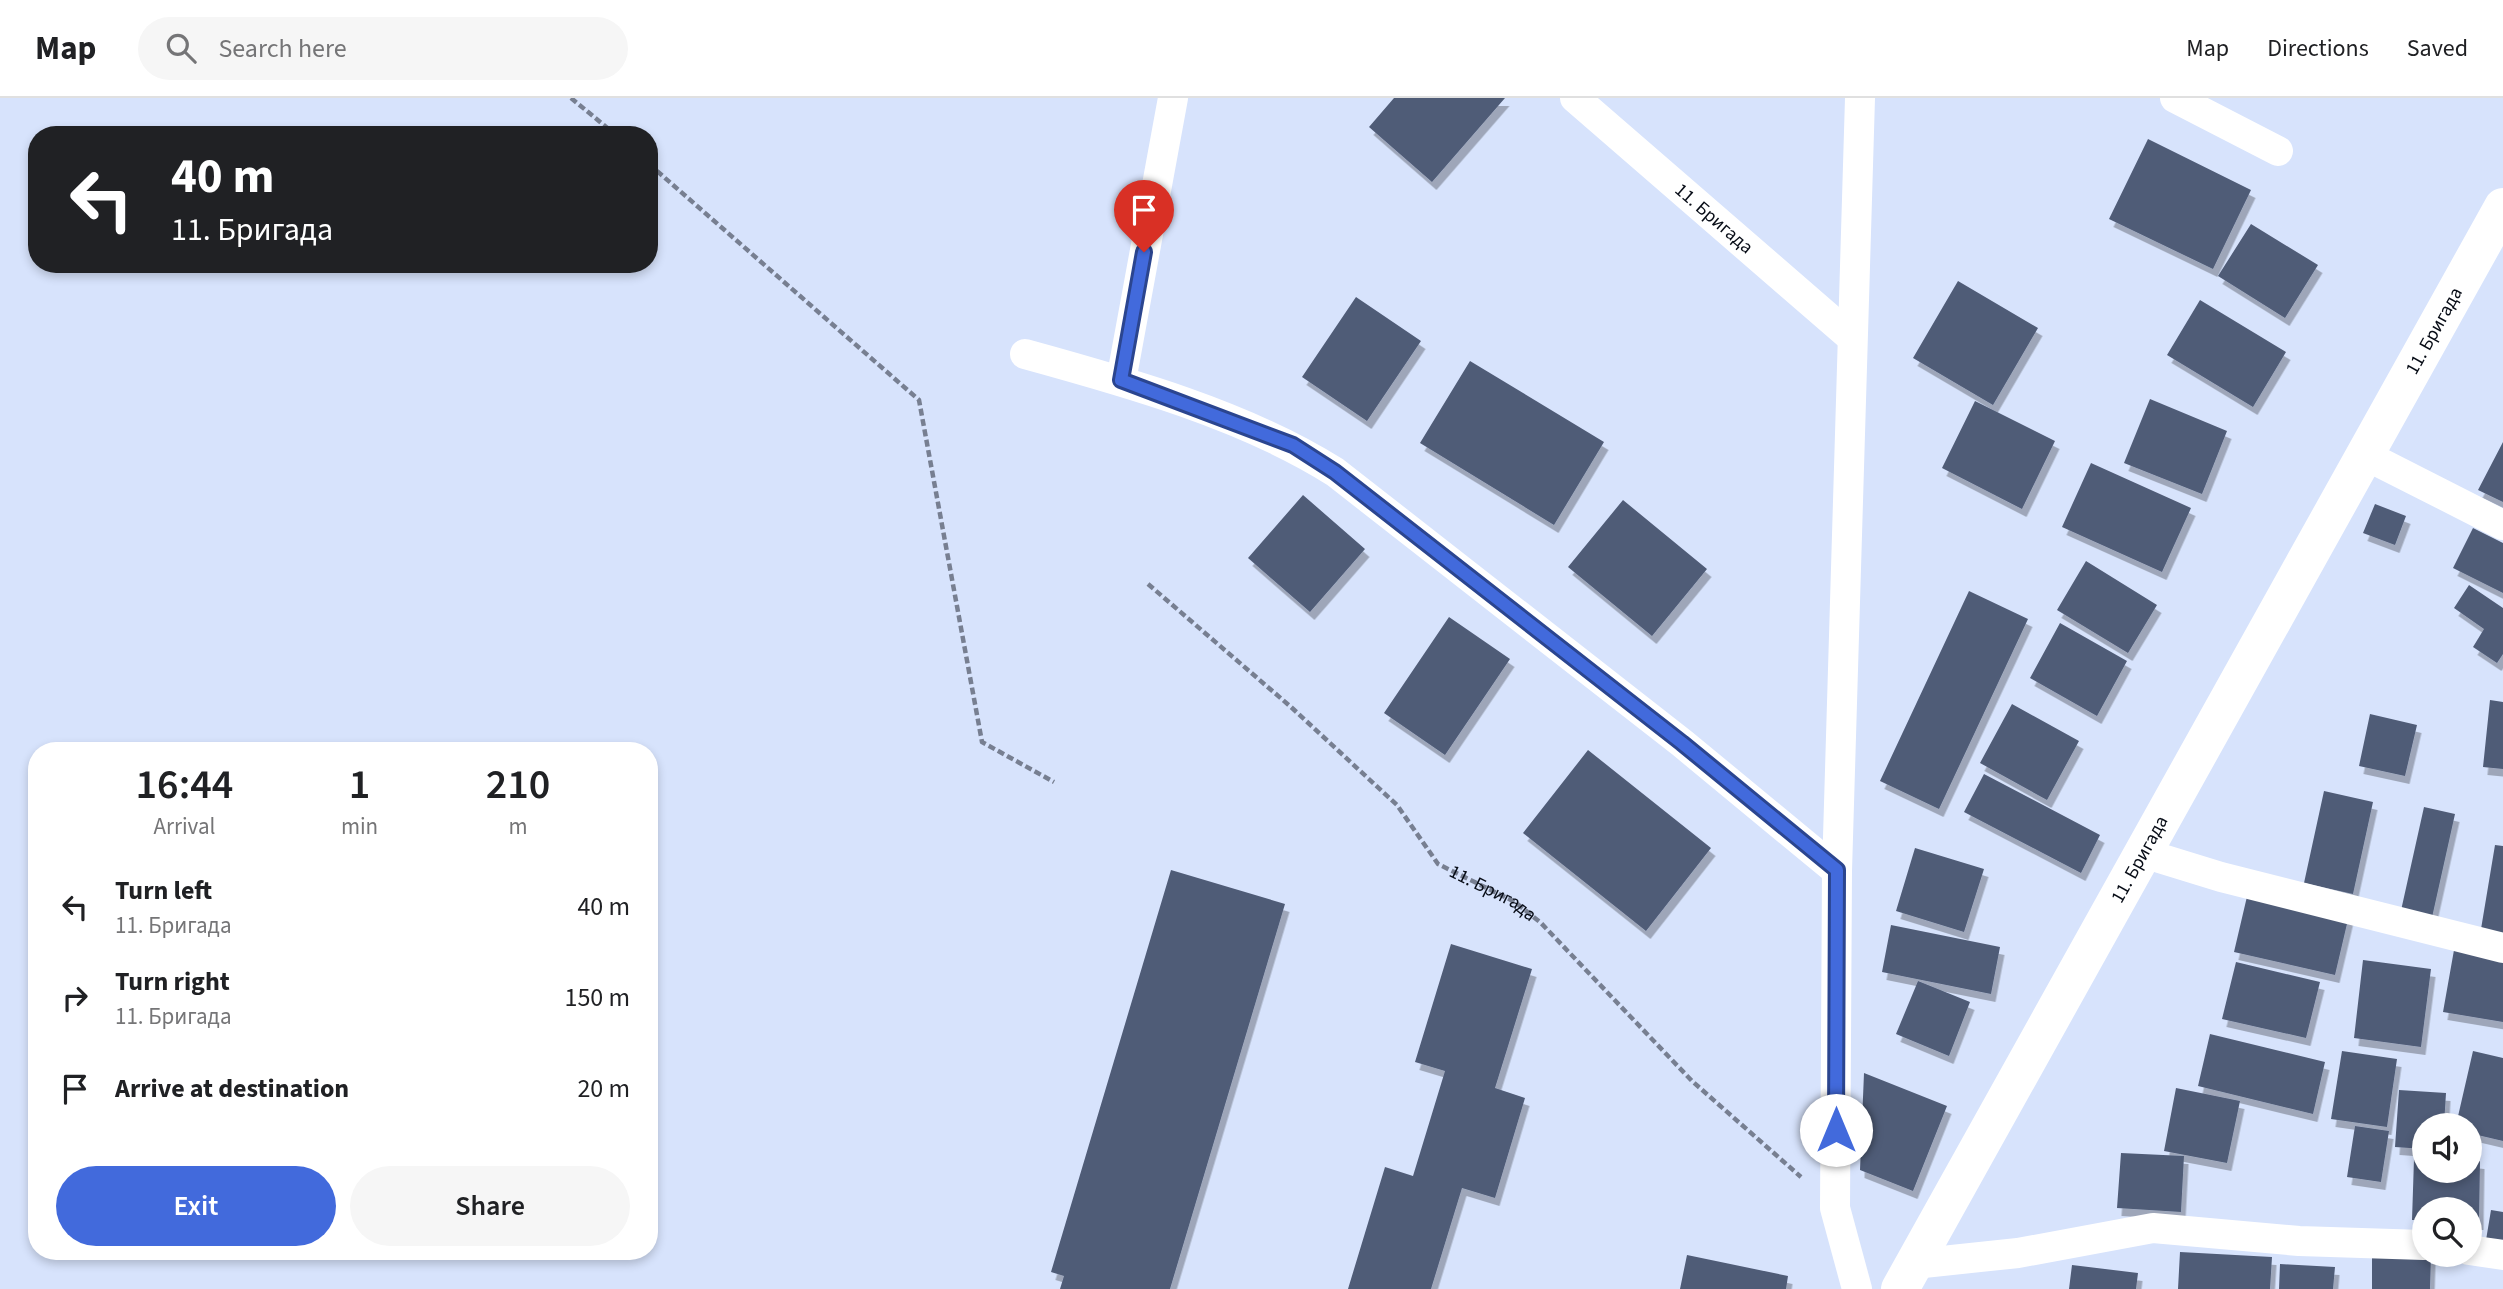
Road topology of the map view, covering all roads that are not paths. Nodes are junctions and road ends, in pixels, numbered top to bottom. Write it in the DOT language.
graph roads {
  1 [pos="1172,98"];
  2 [pos="1575,98"];
  3 [pos="1860,98"];
  4 [pos="2175,98"];
  5 [pos="2278,151"];
  6 [pos="2503,207"];
  7 [pos="1852,338"];
  8 [pos="1024,354"];
  9 [pos="1121,380"];
  10 [pos="2365,455"];
  11 [pos="2503,525"];
  12 [pos="2143,853"];
  13 [pos="1837,870"];
  14 [pos="2503,948"];
  15 [pos="2412,1245"];
  16 [pos="2482,1252"];
  17 [pos="2503,1255"];
  18 [pos="1907,1277"];
  19 [pos="1857,1289"];
  1 -- 9 [label="street"];
  2 -- 7 [label="street, 11. Бригада"];
  3 -- 7 [label="street"];
  4 -- 5 [label="street"];
  6 -- 10 [label="main road, 11. Бригада"];
  7 -- 13 [label="street"];
  8 -- 9 [label="street"];
  9 -- 13 [label="street"];
  10 -- 11 [label="street"];
  10 -- 12 [label="main road, 11. Бригада"];
  12 -- 14 [label="street"];
  12 -- 18 [label="main road, 11. Бригада"];
  13 -- 19 [label="street"];
  15 -- 18 [label="street, 11. Бригада"];
  16 -- 17 [label="street"];
}
